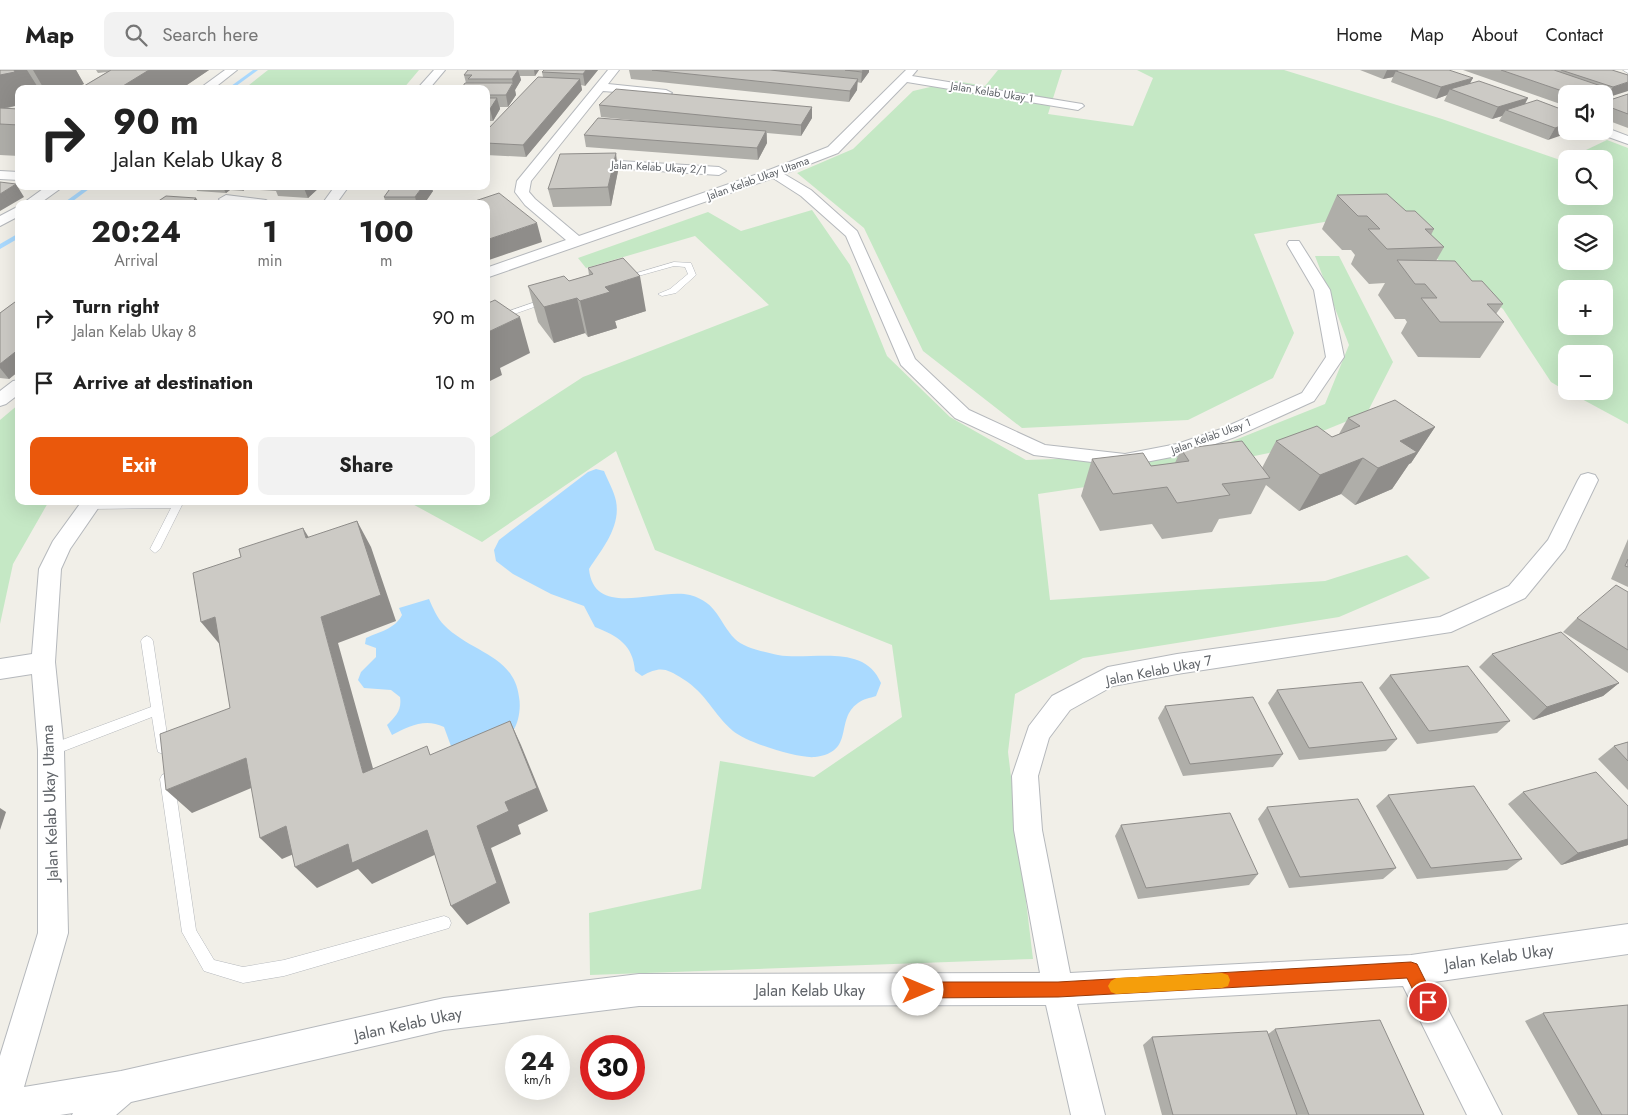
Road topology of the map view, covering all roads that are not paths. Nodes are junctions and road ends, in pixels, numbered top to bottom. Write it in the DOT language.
graph roads {
  1 [pos="232,70"];
  2 [pos="440,70"];
  3 [pos="614,70"];
  4 [pos="909,74"];
  5 [pos="211,85"];
  6 [pos="427,85"];
  7 [pos="600,87"];
  8 [pos="678,94"];
  9 [pos="1078,106"];
  10 [pos="1613,134"];
  11 [pos="1628,140"];
  12 [pos="539,161"];
  13 [pos="558,162"];
  14 [pos="577,163"];
  15 [pos="719,171"];
  16 [pos="774,173"];
  17 [pos="0,175"];
  18 [pos="15,176"];
  19 [pos="51,190"];
  20 [pos="226,199"];
  21 [pos="35,200"];
  22 [pos="234,200"];
  23 [pos="15,213"];
  24 [pos="0,222"];
  25 [pos="576,241"];
  26 [pos="1294,244"];
  27 [pos="490,272"];
  28 [pos="619,279"];
  29 [pos="662,294"];
  30 [pos="556,298"];
  31 [pos="490,321"];
  32 [pos="15,388"];
  33 [pos="0,400"];
  34 [pos="1588,480"];
  35 [pos="90,505"];
  36 [pos="177,505"];
  37 [pos="156,549"];
  38 [pos="147,641"];
  39 [pos="43,662"];
  40 [pos="0,669"];
  41 [pos="157,710"];
  42 [pos="51,750"];
  43 [pos="444,923"];
  44 [pos="1628,939"];
  45 [pos="1411,970"];
  46 [pos="1058,990"];
  47 [pos="121,1088"];
  48 [pos="1,1110"];
  49 [pos="89,1115"];
  50 [pos="1088,1115"];
  51 [pos="1485,1115"];
  1 -- 5 [label="street"];
  2 -- 6 [label="street"];
  3 -- 7 [label="street"];
  4 -- 9 [label="street, Jalan Kelab Ukay 1"];
  4 -- 16 [label="street, Jalan Kelab Ukay Utama"];
  7 -- 8 [label="street"];
  7 -- 12 [label="street"];
  10 -- 11 [label="street"];
  12 -- 13 [label="street"];
  12 -- 25 [label="street"];
  14 -- 15 [label="street, Jalan Kelab Ukay 2/1"];
  16 -- 25 [label="street, Jalan Kelab Ukay Utama"];
  16 -- 26 [label="street, Jalan Kelab Ukay 1"];
  17 -- 18 [label="street"];
  19 -- 21 [label="street"];
  20 -- 22 [label="street"];
  23 -- 24 [label="street"];
  25 -- 27 [label="street, Jalan Kelab Ukay Utama"];
  28 -- 29 [label="lane"];
  30 -- 31 [label="lane"];
  32 -- 33 [label="street"];
  34 -- 46 [label="street, Jalan Kelab Ukay 7"];
  35 -- 39 [label="street, Jalan Kelab Ukay Utama"];
  36 -- 37 [label="lane"];
  38 -- 41 [label="lane"];
  39 -- 40 [label="street"];
  39 -- 42 [label="street, Jalan Kelab Ukay Utama"];
  41 -- 42 [label="lane"];
  41 -- 43 [label="lane"];
  42 -- 48 [label="street, Jalan Kelab Ukay Utama"];
  44 -- 45 [label="street, Jalan Kelab Ukay"];
  45 -- 46 [label="street, Jalan Kelab Ukay"];
  45 -- 51 [label="street"];
  46 -- 47 [label="street, Jalan Kelab Ukay"];
  46 -- 50 [label="street, Jalan Kelab Ukay 7"];
  47 -- 48 [label="street, Jalan Kelab Ukay"];
  47 -- 49 [label="street"];
}
